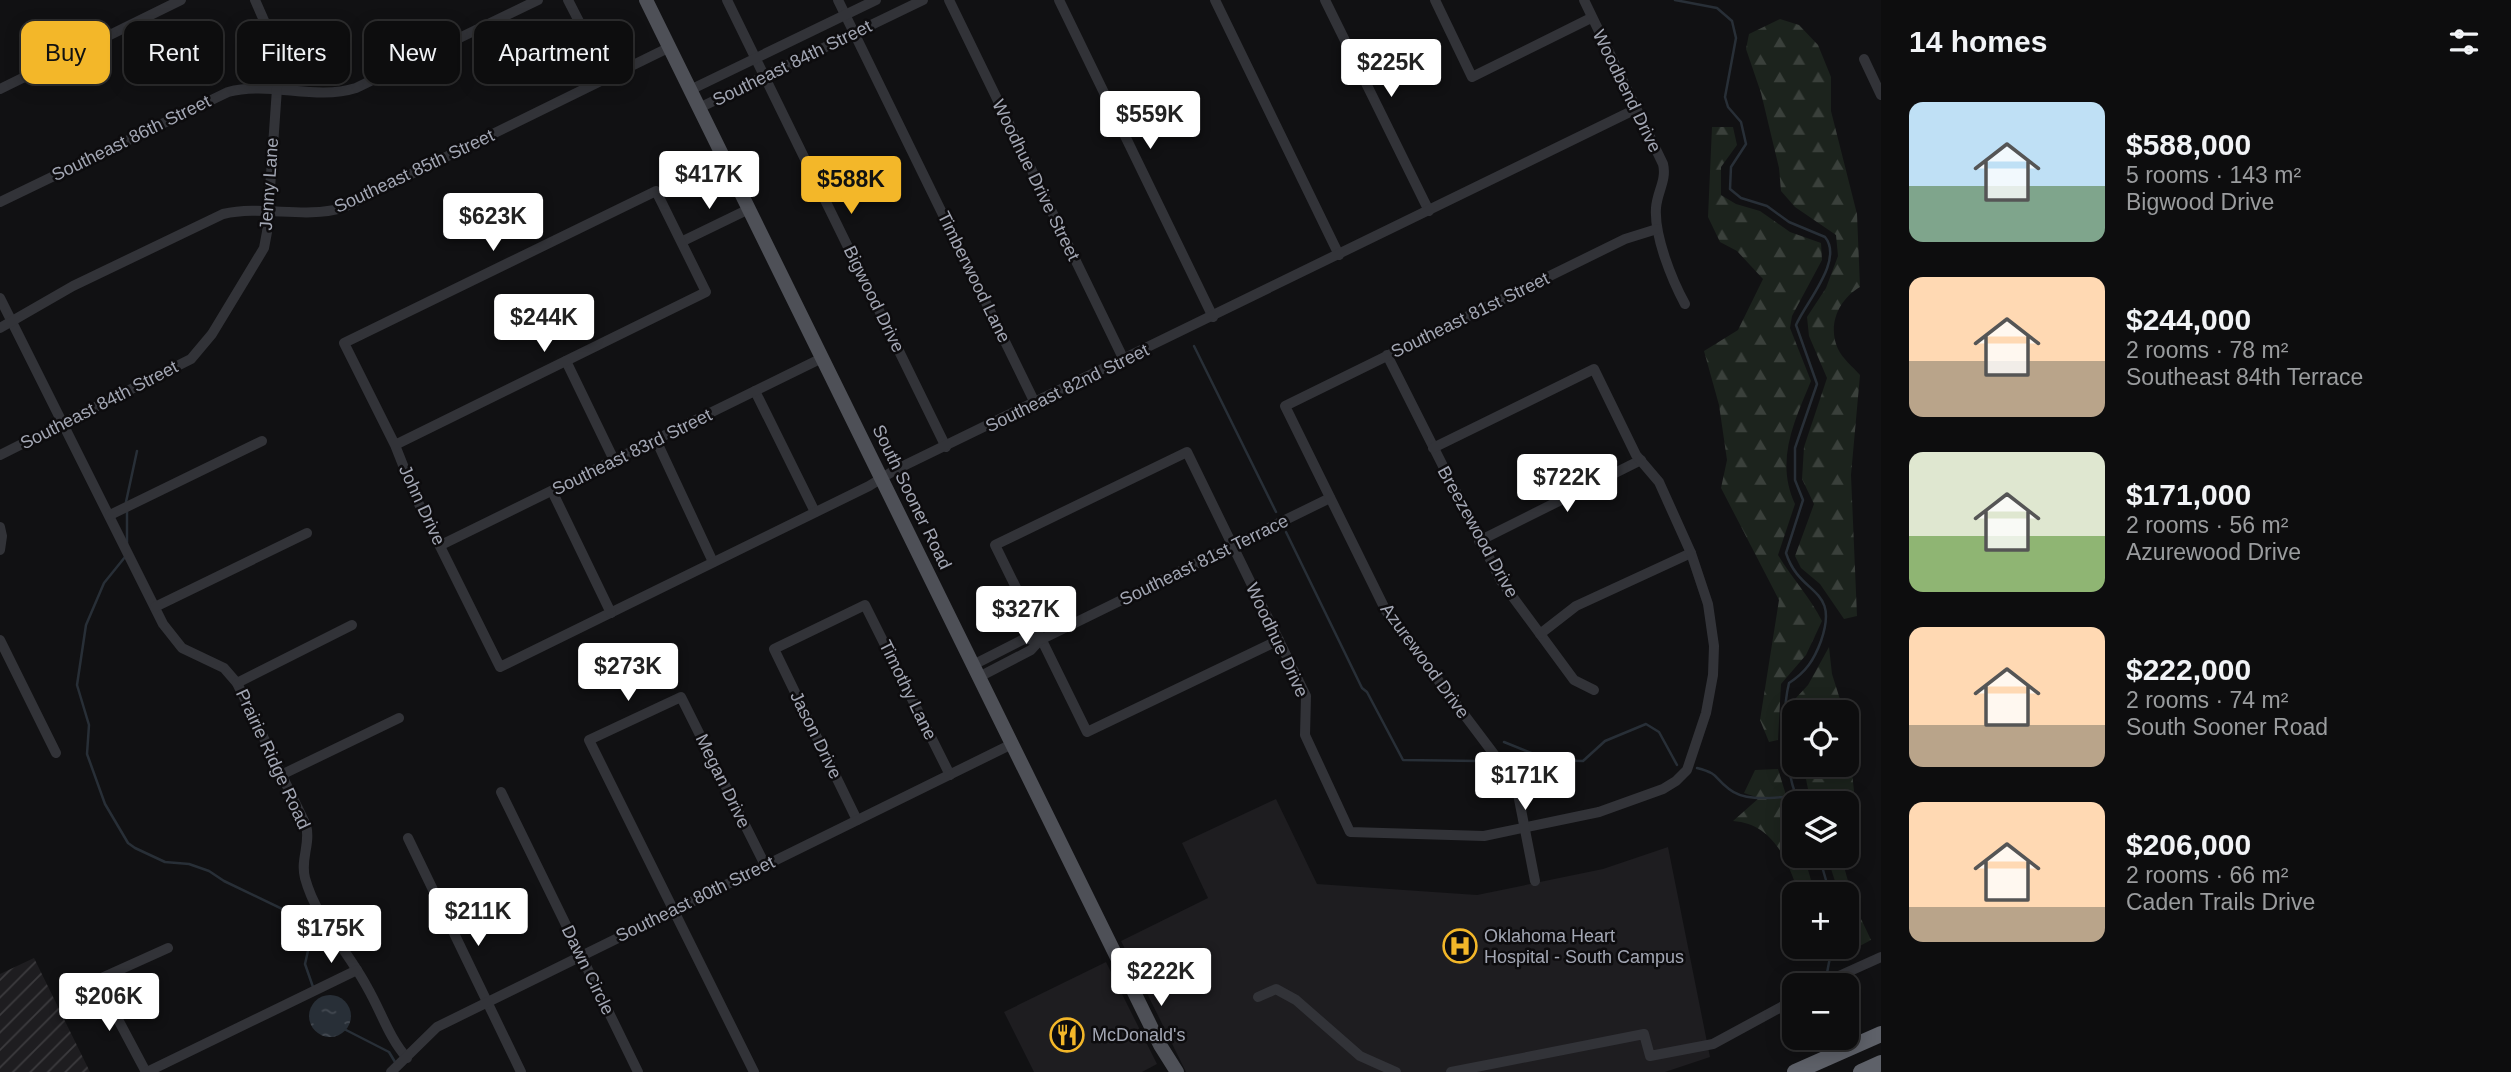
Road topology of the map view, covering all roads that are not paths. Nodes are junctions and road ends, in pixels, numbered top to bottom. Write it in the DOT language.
graph roads {
  1 [pos="181,0"];
  2 [pos="255,0"];
  3 [pos="538,0"];
  4 [pos="568,0"];
  5 [pos="646,0"];
  6 [pos="727,0"];
  7 [pos="838,0"];
  8 [pos="876,0"];
  9 [pos="923,0"];
  10 [pos="949,0"];
  11 [pos="1059,0"];
  12 [pos="1215,0"];
  13 [pos="1325,0"];
  14 [pos="1435,0"];
  15 [pos="1584,0"];
  16 [pos="845,14"];
  17 [pos="1591,18"];
  18 [pos="579,21"];
  19 [pos="855,32"];
  20 [pos="670,47"];
  21 [pos="755,58"];
  22 [pos="1864,59"];
  23 [pos="633,66"];
  24 [pos="765,76"];
  25 [pos="596,84"];
  26 [pos="0,89"];
  27 [pos="276,89"];
  28 [pos="690,90"];
  29 [pos="1881,95"];
  30 [pos="699,108"];
  31 [pos="1636,109"];
  32 [pos="0,202"];
  33 [pos="749,209"];
  34 [pos="269,211"];
  35 [pos="1429,211"];
  36 [pos="1657,229"];
  37 [pos="683,241"];
  38 [pos="1339,255"];
  39 [pos="0,298"];
  40 [pos="1685,304"];
  41 [pos="1213,317"];
  42 [pos="13,321"];
  43 [pos="0,328"];
  44 [pos="198,354"];
  45 [pos="1387,355"];
  46 [pos="822,358"];
  47 [pos="1124,360"];
  48 [pos="566,361"];
  49 [pos="755,391"];
  50 [pos="1035,403"];
  51 [pos="1285,406"];
  52 [pos="64,424"];
  53 [pos="656,440"];
  54 [pos="262,441"];
  55 [pos="395,445"];
  56 [pos="946,447"];
  57 [pos="1433,448"];
  58 [pos="0,455"];
  59 [pos="614,460"];
  60 [pos="1641,460"];
  61 [pos="882,478"];
  62 [pos="552,491"];
  63 [pos="1330,498"];
  64 [pos="815,512"];
  65 [pos="110,515"];
  66 [pos="0,527"];
  67 [pos="307,533"];
  68 [pos="1479,541"];
  69 [pos="441,545"];
  70 [pos="1233,545"];
  71 [pos="0,550"];
  72 [pos="1691,552"];
  73 [pos="713,562"];
  74 [pos="155,607"];
  75 [pos="611,613"];
  76 [pos="352,625"];
  77 [pos="1540,634"];
  78 [pos="0,640"];
  79 [pos="1040,640"];
  80 [pos="1279,640"];
  81 [pos="774,649"];
  82 [pos="500,667"];
  83 [pos="976,671"];
  84 [pos="237,683"];
  85 [pos="1594,690"];
  86 [pos="399,718"];
  87 [pos="1012,744"];
  88 [pos="56,753"];
  89 [pos="281,775"];
  90 [pos="950,775"];
  91 [pos="501,792"];
  92 [pos="858,820"];
  93 [pos="1525,828"];
  94 [pos="408,838"];
  95 [pos="765,865"];
  96 [pos="1535,881"];
  97 [pos="673,910"];
  98 [pos="168,948"];
  99 [pos="580,955"];
  100 [pos="1881,957"];
  101 [pos="357,970"];
  102 [pos="1845,973"];
  103 [pos="1258,997"];
  104 [pos="487,1003"];
  105 [pos="1782,1006"];
  106 [pos="1881,1034"];
  107 [pos="1161,1048"];
  108 [pos="405,1061"];
  109 [pos="1881,1063"];
  110 [pos="146,1072"];
  111 [pos="391,1072"];
  112 [pos="521,1072"];
  113 [pos="638,1072"];
  114 [pos="754,1072"];
  115 [pos="1170,1072"];
  116 [pos="1177,1072"];
  117 [pos="1396,1072"];
  118 [pos="1451,1072"];
  119 [pos="1795,1072"];
  120 [pos="1861,1072"];
  1 -- 26 [label="street"];
  2 -- 27 [label="street, Jenny Lane"];
  3 -- 27 [label="street, Southeast 86th Street"];
  4 -- 18 [label="street"];
  5 -- 20 [label="main road, South Sooner Road"];
  6 -- 21 [label="street, Bigwood Drive"];
  7 -- 16 [label="street, Timberwood Lane"];
  8 -- 16 [label="street, Southeast 84th Street"];
  9 -- 19 [label="street, Southeast 84th Street"];
  10 -- 47 [label="street, Woodhue Drive Street"];
  11 -- 41 [label="street"];
  12 -- 38 [label="street"];
  13 -- 35 [label="street"];
  14 -- 17 [label="street"];
  15 -- 17 [label="street, Woodbend Drive"];
  16 -- 19 [label="street, Timberwood Lane"];
  16 -- 21 [label="street, Southeast 84th Street"];
  17 -- 31 [label="street, Woodbend Drive"];
  19 -- 24 [label="street, Southeast 84th Street"];
  19 -- 50 [label="street, Timberwood Lane"];
  20 -- 23 [label="street, Southeast 85th Street"];
  20 -- 28 [label="main road, South Sooner Road"];
  21 -- 24 [label="street, Bigwood Drive"];
  21 -- 28 [label="street, Southeast 84th Street"];
  22 -- 29 [label="street"];
  24 -- 30 [label="street, Southeast 84th Street"];
  24 -- 56 [label="street, Bigwood Drive"];
  25 -- 34 [label="street, Southeast 85th Street"];
  27 -- 32 [label="street, Southeast 86th Street"];
  27 -- 34 [label="street, Jenny Lane"];
  28 -- 30 [label="main road, South Sooner Road"];
  30 -- 33 [label="main road, South Sooner Road"];
  31 -- 35 [label="street, Southeast 82nd Street"];
  31 -- 36 [label="street, Woodbend Drive"];
  33 -- 37 [label="street"];
  33 -- 46 [label="main road, South Sooner Road"];
  34 -- 42 [label="street, Southeast 85th Street"];
  34 -- 44 [label="street, Jenny Lane"];
  35 -- 38 [label="street, Southeast 82nd Street"];
  36 -- 40 [label="street, Woodbend Drive"];
  36 -- 45 [label="street, Southeast 81st Street"];
  37 -- 48 [label="street"];
  37 -- 55 [label="street, John Drive"];
  38 -- 41 [label="street, Southeast 82nd Street"];
  39 -- 42 [label="street, Prairie Ridge Road"];
  41 -- 47 [label="street, Southeast 82nd Street"];
  42 -- 43 [label="street, Southeast 85th Street"];
  42 -- 52 [label="street, Prairie Ridge Road"];
  44 -- 52 [label="street, Southeast 84th Street"];
  45 -- 51 [label="street, Southeast 81st Street"];
  45 -- 57 [label="street, Breezewood Drive"];
  46 -- 49 [label="street, Southeast 83rd Street"];
  46 -- 61 [label="main road, South Sooner Road"];
  47 -- 50 [label="street, Southeast 82nd Street"];
  48 -- 55 [label="street"];
  48 -- 59 [label="street"];
  49 -- 53 [label="street, Southeast 83rd Street"];
  49 -- 64 [label="street"];
  50 -- 56 [label="street, Southeast 82nd Street"];
  51 -- 63 [label="street, Azurewood Drive"];
  52 -- 58 [label="street, Southeast 84th Street"];
  52 -- 65 [label="street, Prairie Ridge Road"];
  53 -- 59 [label="street, Southeast 83rd Street"];
  53 -- 73 [label="street"];
  54 -- 65 [label="street"];
  55 -- 69 [label="street, John Drive"];
  56 -- 61 [label="street, Southeast 82nd Street"];
  57 -- 60 [label="street"];
  57 -- 68 [label="street, Breezewood Drive"];
  59 -- 62 [label="street, Southeast 83rd Street"];
  60 -- 68 [label="street"];
  60 -- 72 [label="street"];
  61 -- 64 [label="street, Southeast 82nd Street"];
  61 -- 83 [label="main road, South Sooner Road"];
  62 -- 69 [label="street, Southeast 83rd Street"];
  62 -- 75 [label="street"];
  63 -- 70 [label="street, Southeast 81st Terrace"];
  63 -- 93 [label="street, Azurewood Drive"];
  64 -- 73 [label="street, Southeast 82nd Street"];
  65 -- 74 [label="street, Prairie Ridge Road"];
  66 -- 71 [label="street"];
  67 -- 74 [label="street"];
  68 -- 77 [label="street, Breezewood Drive"];
  69 -- 82 [label="street, John Drive"];
  70 -- 79 [label="street, Southeast 81st Terrace"];
  70 -- 79 [label="street, Woodhue Drive"];
  70 -- 80 [label="street, Woodhue Drive"];
  72 -- 77 [label="street"];
  72 -- 93 [label="street"];
  73 -- 75 [label="street, Southeast 82nd Street"];
  74 -- 84 [label="street, Prairie Ridge Road"];
  75 -- 82 [label="street, Southeast 82nd Street"];
  76 -- 84 [label="street"];
  77 -- 85 [label="street, Breezewood Drive"];
  78 -- 88 [label="street"];
  79 -- 80 [label="street"];
  79 -- 83 [label="street, Southeast 81st Terrace"];
  80 -- 93 [label="street, Woodhue Drive"];
  81 -- 90 [label="street, Timothy Lane"];
  81 -- 92 [label="street, Jason Drive"];
  83 -- 87 [label="main road, South Sooner Road"];
  84 -- 89 [label="street, Prairie Ridge Road"];
  86 -- 89 [label="street"];
  87 -- 90 [label="street, Southeast 80th Street"];
  87 -- 107 [label="main road, South Sooner Road"];
  89 -- 101 [label="street, Prairie Ridge Road"];
  90 -- 92 [label="street, Southeast 80th Street"];
  91 -- 99 [label="street, Dawn Circle"];
  92 -- 95 [label="street, Southeast 80th Street"];
  93 -- 96 [label="street, Azurewood Drive"];
  94 -- 104 [label="street"];
  95 -- 97 [label="street, Southeast 80th Street"];
  95 -- 97 [label="street, Megan Drive"];
  97 -- 99 [label="street, Southeast 80th Street"];
  97 -- 114 [label="street"];
  98 -- 110 [label="street"];
  99 -- 104 [label="street, Southeast 80th Street"];
  99 -- 113 [label="street, Dawn Circle"];
  100 -- 102 [label="street"];
  101 -- 108 [label="street, Prairie Ridge Road"];
  101 -- 110 [label="street"];
  103 -- 117 [label="street"];
  104 -- 108 [label="street, Southeast 80th Street"];
  104 -- 112 [label="street"];
  105 -- 118 [label="street"];
  106 -- 119 [label="highway"];
  107 -- 115 [label="main road, South Sooner Road"];
  107 -- 116 [label="main road, South Sooner Road"];
  108 -- 111 [label="street, Southeast 80th Street"];
  109 -- 120 [label="highway"];
}
